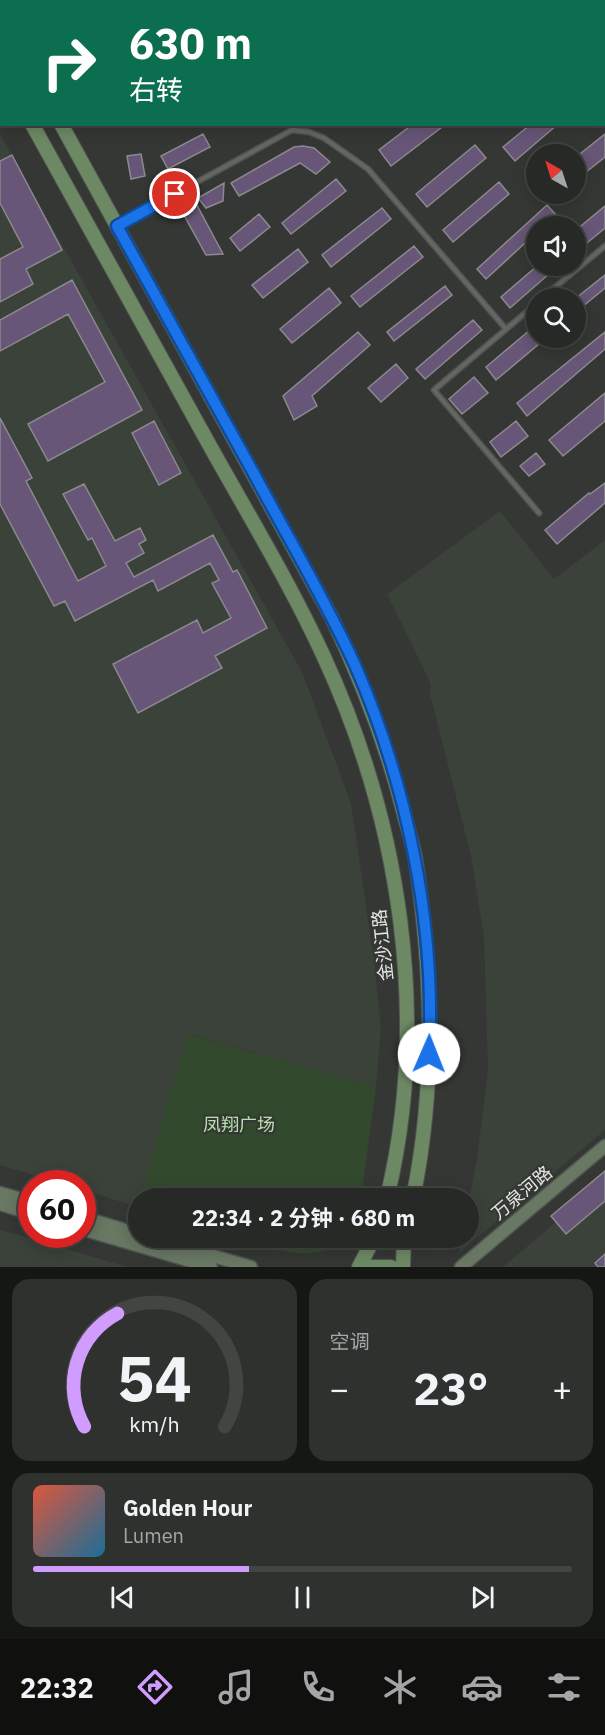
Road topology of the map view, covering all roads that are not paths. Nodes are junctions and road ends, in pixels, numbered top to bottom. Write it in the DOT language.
graph roads {
  1 [pos="33,126"];
  2 [pos="63,126"];
  3 [pos="295,126"];
  4 [pos="292,130"];
  5 [pos="117,226"];
  6 [pos="605,246"];
  7 [pos="554,288"];
  8 [pos="526,312"];
  9 [pos="506,329"];
  10 [pos="538,513"];
  11 [pos="605,1146"];
  12 [pos="389,1188"];
  13 [pos="415,1188"];
  14 [pos="0,1193"];
  15 [pos="18,1198"];
  16 [pos="0,1204"];
  17 [pos="18,1210"];
  18 [pos="96,1221"];
  19 [pos="128,1231"];
  20 [pos="96,1233"];
  21 [pos="185,1248"];
  22 [pos="369,1248"];
  23 [pos="404,1248"];
  24 [pos="211,1267"];
  25 [pos="251,1267"];
  26 [pos="359,1267"];
  27 [pos="370,1267"];
  28 [pos="391,1267"];
  29 [pos="403,1267"];
  30 [pos="461,1267"];
  1 -- 12 [label="main road, 金沙江路"];
  2 -- 5 [label="main road"];
  3 -- 4 [label="lane"];
  4 -- 5 [label="lane"];
  4 -- 9 [label="lane"];
  5 -- 13 [label="main road"];
  6 -- 7 [label="lane"];
  8 -- 9 [label="lane"];
  9 -- 10 [label="lane"];
  11 -- 30 [label="main road, 万泉河路"];
  14 -- 15 [label="main road"];
  16 -- 17 [label="main road"];
  18 -- 19 [label="main road"];
  20 -- 24 [label="main road"];
  21 -- 25 [label="main road"];
  22 -- 26 [label="main road"];
  23 -- 29 [label="main road"];
  27 -- 28 [label="main road"];
}
